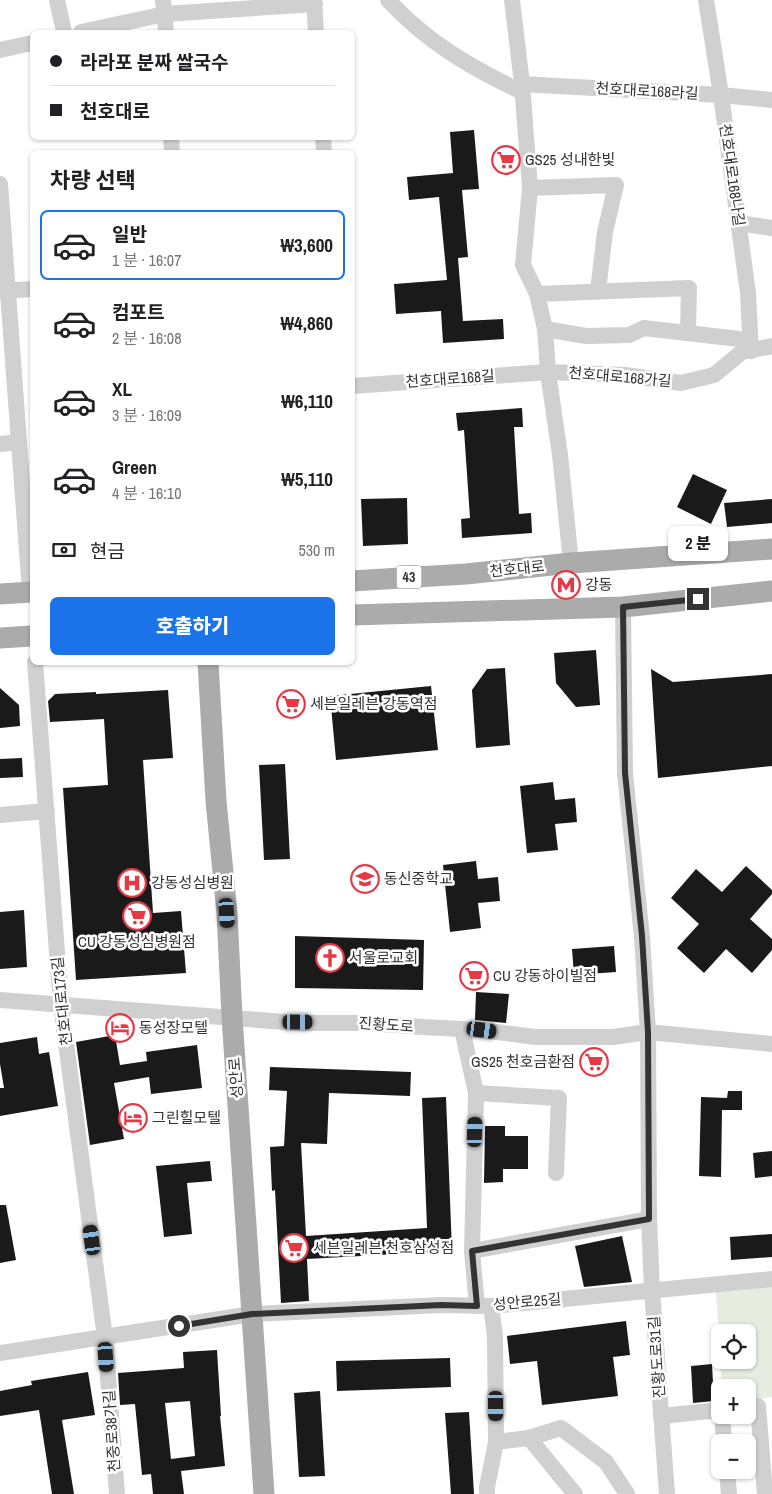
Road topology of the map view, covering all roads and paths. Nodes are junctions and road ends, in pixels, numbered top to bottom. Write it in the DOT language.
graph roads {
  1 [pos="57,0"];
  2 [pos="388,0"];
  3 [pos="512,0"];
  4 [pos="706,0"];
  5 [pos="314,2"];
  6 [pos="164,7"];
  7 [pos="64,30"];
  8 [pos="88,30"];
  9 [pos="166,30"];
  10 [pos="316,30"];
  11 [pos="30,43"];
  12 [pos="0,50"];
  13 [pos="522,88"];
  14 [pos="721,95"];
  15 [pos="772,100"];
  16 [pos="0,184"];
  17 [pos="530,188"];
  18 [pos="739,223"];
  19 [pos="772,228"];
  20 [pos="30,289"];
  21 [pos="3,291"];
  22 [pos="598,292"];
  23 [pos="536,294"];
  24 [pos="545,329"];
  25 [pos="688,333"];
  26 [pos="772,346"];
  27 [pos="751,351"];
  28 [pos="548,372"];
  29 [pos="355,386"];
  30 [pos="19,442"];
  31 [pos="0,444"];
  32 [pos="772,549"];
  33 [pos="571,563"];
  34 [pos="30,580"];
  35 [pos="355,581"];
  36 [pos="772,591"];
  37 [pos="30,592"];
  38 [pos="0,594"];
  39 [pos="623,607"];
  40 [pos="355,615"];
  41 [pos="30,637"];
  42 [pos="0,638"];
  43 [pos="34,665"];
  44 [pos="208,665"];
  45 [pos="47,811"];
  46 [pos="0,815"];
  47 [pos="0,1000"];
  48 [pos="61,1004"];
  49 [pos="232,1017"];
  50 [pos="462,1029"];
  51 [pos="648,1032"];
  52 [pos="772,1044"];
  53 [pos="476,1093"];
  54 [pos="556,1173"];
  55 [pos="649,1219"];
  56 [pos="472,1251"];
  57 [pos="772,1279"];
  58 [pos="652,1290"];
  59 [pos="484,1306"];
  60 [pos="252,1314"];
  61 [pos="105,1338"];
  62 [pos="0,1353"];
  63 [pos="759,1406"];
  64 [pos="711,1411"];
  65 [pos="661,1416"];
  66 [pos="529,1438"];
  67 [pos="496,1442"];
  68 [pos="727,1479"];
  69 [pos="117,1494"];
  70 [pos="264,1494"];
  71 [pos="488,1494"];
  72 [pos="575,1494"];
  73 [pos="627,1494"];
  74 [pos="667,1494"];
  75 [pos="728,1494"];
  76 [pos="765,1494"];
  1 -- 7 [label="street"];
  2 -- 13 [label="street"];
  3 -- 13 [label="street"];
  4 -- 14 [label="street, 천호대로168나길"];
  5 -- 6 [label="street"];
  5 -- 10 [label="street"];
  6 -- 8 [label="street"];
  6 -- 9 [label="street"];
  11 -- 12 [label="street"];
  13 -- 14 [label="street, 천호대로168라길"];
  13 -- 17 [label="street"];
  14 -- 15 [label="street, 천호대로168라길"];
  14 -- 18 [label="street, 천호대로168나길"];
  16 -- 21 [label="street"];
  17 -- 22 [label="street"];
  17 -- 23 [label="street"];
  18 -- 19 [label="street"];
  18 -- 27 [label="street, 천호대로168나길"];
  20 -- 21 [label="street"];
  21 -- 30 [label="street"];
  22 -- 23 [label="street"];
  22 -- 25 [label="street"];
  23 -- 24 [label="street"];
  24 -- 25 [label="street"];
  24 -- 28 [label="street"];
  25 -- 27 [label="street"];
  26 -- 27 [label="street, 천호대로168가길"];
  27 -- 28 [label="street, 천호대로168가길"];
  28 -- 29 [label="street, 천호대로168길"];
  28 -- 33 [label="street"];
  30 -- 31 [label="street"];
  30 -- 34 [label="street"];
  32 -- 33 [label="main road, 천호대로"];
  33 -- 35 [label="main road, 천호대로 / 43"];
  36 -- 39 [label="main road"];
  37 -- 38 [label="main road"];
  39 -- 40 [label="main road"];
  39 -- 51 [label="street, 진황도로31길"];
  41 -- 42 [label="main road"];
  43 -- 45 [label="street, 천호대로173길"];
  44 -- 49 [label="main road, 성안로"];
  45 -- 46 [label="street"];
  45 -- 48 [label="street, 천호대로173길"];
  47 -- 48 [label="street, 진황도로"];
  48 -- 49 [label="street, 진황도로"];
  48 -- 61 [label="street, 천호대로173길"];
  49 -- 50 [label="street, 진황도로"];
  49 -- 60 [label="main road, 성안로"];
  50 -- 51 [label="street, 진황도로"];
  50 -- 53 [label="street"];
  51 -- 52 [label="street, 진황도로"];
  51 -- 55 [label="street, 진황도로31길"];
  53 -- 54 [label="street"];
  53 -- 56 [label="street"];
  55 -- 56 [label="street"];
  55 -- 58 [label="street, 진황도로31길"];
  56 -- 59 [label="street"];
  57 -- 58 [label="street, 성안로25길"];
  58 -- 59 [label="street, 성안로25길"];
  58 -- 65 [label="street, 진황도로31길"];
  59 -- 60 [label="street, 성안로25길"];
  59 -- 67 [label="street"];
  60 -- 61 [label="street, 성안로25길"];
  60 -- 70 [label="main road, 성안로"];
  61 -- 62 [label="street, 성안로25길"];
  61 -- 69 [label="street, 천중로38가길"];
  63 -- 76 [label="street"];
  64 -- 65 [label="street"];
  65 -- 74 [label="street, 진황도로31길"];
  66 -- 67 [label="street"];
  66 -- 72 [label="street"];
  66 -- 73 [label="street"];
  67 -- 71 [label="street"];
  68 -- 75 [label="street"];
}
